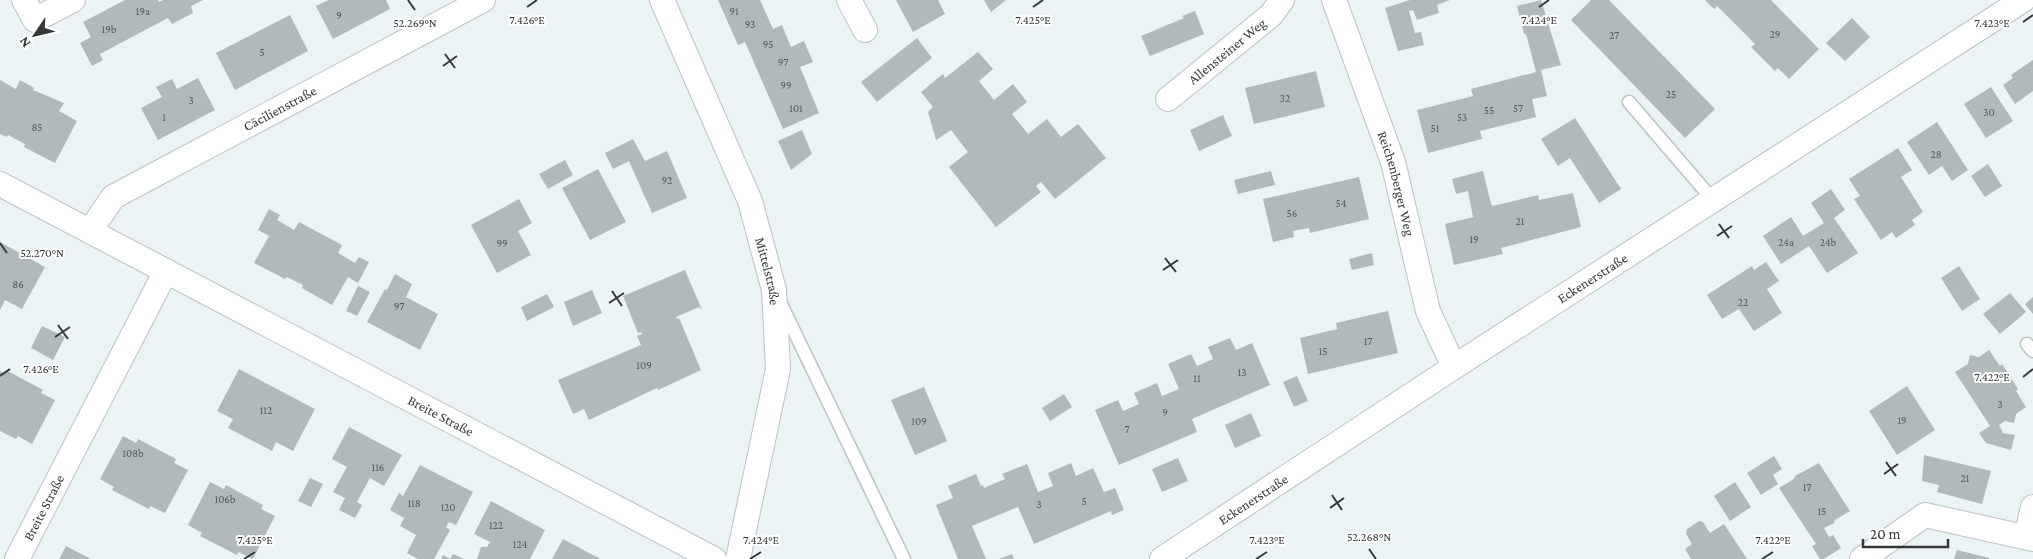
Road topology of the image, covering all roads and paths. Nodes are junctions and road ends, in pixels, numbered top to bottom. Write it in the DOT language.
graph roads {
  1 [pos="73,0"];
  2 [pos="483,0"];
  3 [pos="662,0"];
  4 [pos="849,0"];
  5 [pos="1282,0"];
  6 [pos="1334,0"];
  7 [pos="2024,0"];
  8 [pos="30,10"];
  9 [pos="865,30"];
  10 [pos="1168,99"];
  11 [pos="1629,102"];
  12 [pos="0,184"];
  13 [pos="1713,200"];
  14 [pos="90,231"];
  15 [pos="166,272"];
  16 [pos="774,290"];
  17 [pos="1454,367"];
  18 [pos="2033,507"];
  19 [pos="2030,538"];
  20 [pos="17,559"];
  21 [pos="714,559"];
  22 [pos="738,559"];
  23 [pos="904,559"];
  24 [pos="1162,559"];
  25 [pos="1862,559"];
  1 -- 8 [label="street"];
  2 -- 14 [label="street, Cäcilienstraße"];
  3 -- 16 [label="street, Mittelstraße"];
  4 -- 9 [label="street"];
  5 -- 10 [label="street, Allensteiner Weg"];
  6 -- 17 [label="street, Reichenberger Weg"];
  7 -- 13 [label="street, Eckenerstraße"];
  11 -- 13 [label="lane"];
  12 -- 14 [label="street, Breite Straße"];
  13 -- 17 [label="street, Eckenerstraße"];
  14 -- 15 [label="street, Breite Straße"];
  15 -- 20 [label="street, Breite Straße"];
  15 -- 21 [label="street, Breite Straße"];
  16 -- 22 [label="street, Mittelstraße"];
  16 -- 23 [label="lane"];
  17 -- 24 [label="street, Eckenerstraße"];
  18 -- 19 [label="street"];
  19 -- 25 [label="street"];
}
